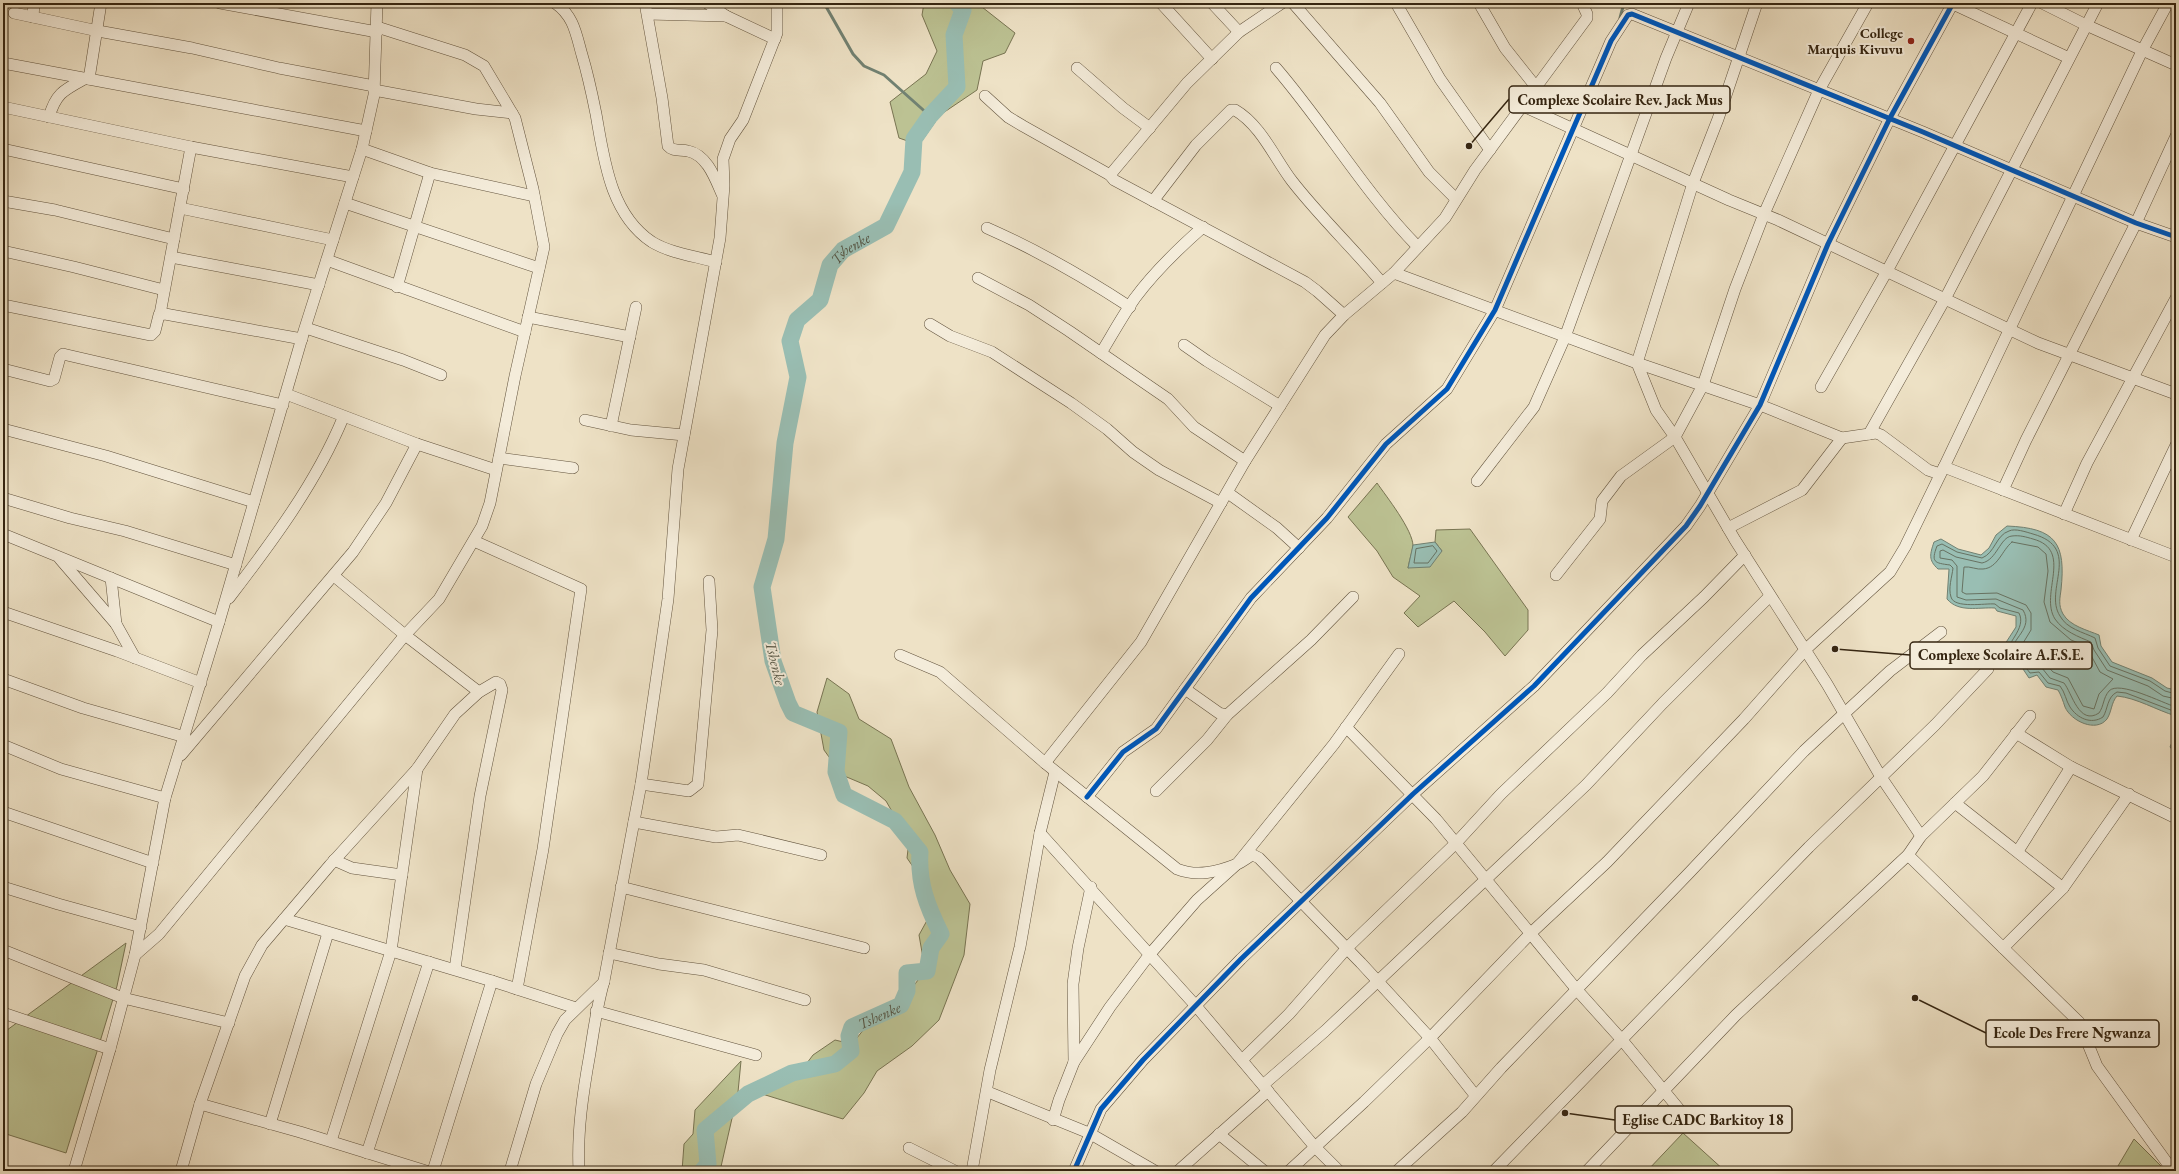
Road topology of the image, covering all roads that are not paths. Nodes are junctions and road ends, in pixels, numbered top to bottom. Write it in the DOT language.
graph roads {
  1 [pos="34,3"];
  2 [pos="101,3"];
  3 [pos="220,3"];
  4 [pos="377,3"];
  5 [pos="555,3"];
  6 [pos="707,3"];
  7 [pos="777,3"];
  8 [pos="1161,3"];
  9 [pos="1212,3"];
  10 [pos="1282,3"];
  11 [pos="1294,3"];
  12 [pos="1396,3"];
  13 [pos="1479,3"];
  14 [pos="1582,3"];
  15 [pos="1689,3"];
  16 [pos="1757,3"];
  17 [pos="1868,3"];
  18 [pos="1952,3"];
  19 [pos="2032,3"];
  20 [pos="2042,3"];
  21 [pos="2098,3"];
  22 [pos="2168,3"];
  23 [pos="646,8"];
  24 [pos="14,13"];
  25 [pos="726,16"];
  26 [pos="33,17"];
  27 [pos="2086,25"];
  28 [pos="377,30"];
  29 [pos="98,31"];
  30 [pos="1239,32"];
  31 [pos="1676,33"];
  32 [pos="2017,33"];
  33 [pos="775,39"];
  34 [pos="2142,51"];
  35 [pos="1739,57"];
  36 [pos="2069,58"];
  37 [pos="1212,59"];
  38 [pos="3,63"];
  39 [pos="2176,65"];
  40 [pos="1077,68"];
  41 [pos="1276,68"];
  42 [pos="87,79"];
  43 [pos="1536,87"];
  44 [pos="374,88"];
  45 [pos="1819,90"];
  46 [pos="985,96"];
  47 [pos="1524,106"];
  48 [pos="3,107"];
  49 [pos="512,113"];
  50 [pos="49,117"];
  51 [pos="1890,118"];
  52 [pos="1150,128"];
  53 [pos="1574,130"];
  54 [pos="366,131"];
  55 [pos="2176,136"];
  56 [pos="1956,146"];
  57 [pos="191,147"];
  58 [pos="3,149"];
  59 [pos="362,149"];
  60 [pos="1490,150"];
  61 [pos="1630,156"];
  62 [pos="2012,170"];
  63 [pos="430,173"];
  64 [pos="1110,175"];
  65 [pos="353,177"];
  66 [pos="1693,183"];
  67 [pos="184,189"];
  68 [pos="534,196"];
  69 [pos="723,196"];
  70 [pos="2073,196"];
  71 [pos="1456,199"];
  72 [pos="3,201"];
  73 [pos="1153,201"];
  74 [pos="345,203"];
  75 [pos="180,208"];
  76 [pos="1764,214"];
  77 [pos="2136,223"];
  78 [pos="415,227"];
  79 [pos="1203,227"];
  80 [pos="987,228"];
  81 [pos="2176,238"];
  82 [pos="174,240"];
  83 [pos="333,240"];
  84 [pos="1828,244"];
  85 [pos="1418,247"];
  86 [pos="3,251"];
  87 [pos="171,257"];
  88 [pos="327,260"];
  89 [pos="716,262"];
  90 [pos="539,268"];
  91 [pos="1887,271"];
  92 [pos="1394,272"];
  93 [pos="978,278"];
  94 [pos="1382,282"];
  95 [pos="319,286"];
  96 [pos="398,287"];
  97 [pos="164,290"];
  98 [pos="2176,298"];
  99 [pos="1946,299"];
  100 [pos="3,305"];
  101 [pos="1130,307"];
  102 [pos="636,308"];
  103 [pos="1495,310"];
  104 [pos="160,314"];
  105 [pos="1344,315"];
  106 [pos="528,318"];
  107 [pos="930,324"];
  108 [pos="306,328"];
  109 [pos="2009,329"];
  110 [pos="525,332"];
  111 [pos="630,337"];
  112 [pos="1566,337"];
  113 [pos="302,339"];
  114 [pos="1184,345"];
  115 [pos="1101,353"];
  116 [pos="2069,355"];
  117 [pos="1637,363"];
  118 [pos="3,369"];
  119 [pos="441,374"];
  120 [pos="2132,378"];
  121 [pos="1703,385"];
  122 [pos="1821,387"];
  123 [pos="2176,394"];
  124 [pos="284,399"];
  125 [pos="1760,405"];
  126 [pos="1280,406"];
  127 [pos="343,418"];
  128 [pos="585,420"];
  129 [pos="611,426"];
  130 [pos="3,429"];
  131 [pos="1869,434"];
  132 [pos="684,435"];
  133 [pos="1675,437"];
  134 [pos="1842,438"];
  135 [pos="417,444"];
  136 [pos="2176,445"];
  137 [pos="499,458"];
  138 [pos="1245,461"];
  139 [pos="573,468"];
  140 [pos="496,470"];
  141 [pos="1942,471"];
  142 [pos="1477,482"];
  143 [pos="2003,490"];
  144 [pos="1228,493"];
  145 [pos="1707,494"];
  146 [pos="3,498"];
  147 [pos="254,502"];
  148 [pos="1222,503"];
  149 [pos="2064,514"];
  150 [pos="1728,528"];
  151 [pos="3,534"];
  152 [pos="2131,540"];
  153 [pos="474,541"];
  154 [pos="1299,548"];
  155 [pos="1745,555"];
  156 [pos="58,556"];
  157 [pos="2176,557"];
  158 [pos="236,565"];
  159 [pos="1556,575"];
  160 [pos="334,576"];
  161 [pos="111,578"];
  162 [pos="709,581"];
  163 [pos="1770,596"];
  164 [pos="1354,597"];
  165 [pos="225,603"];
  166 [pos="3,612"];
  167 [pos="219,622"];
  168 [pos="116,624"];
  169 [pos="1941,632"];
  170 [pos="405,636"];
  171 [pos="1805,650"];
  172 [pos="1399,654"];
  173 [pos="900,655"];
  174 [pos="135,658"];
  175 [pos="1988,669"];
  176 [pos="3,679"];
  177 [pos="201,683"];
  178 [pos="1185,689"];
  179 [pos="479,692"];
  180 [pos="1844,714"];
  181 [pos="1227,715"];
  182 [pos="2030,716"];
  183 [pos="1346,727"];
  184 [pos="2016,733"];
  185 [pos="185,737"];
  186 [pos="3,745"];
  187 [pos="176,760"];
  188 [pos="1045,763"];
  189 [pos="2071,767"];
  190 [pos="417,769"];
  191 [pos="1055,772"];
  192 [pos="1881,777"];
  193 [pos="641,784"];
  194 [pos="1156,790"];
  195 [pos="1413,794"];
  196 [pos="2129,794"];
  197 [pos="1087,797"];
  198 [pos="165,798"];
  199 [pos="1955,803"];
  200 [pos="3,812"];
  201 [pos="2176,818"];
  202 [pos="634,822"];
  203 [pos="1040,832"];
  204 [pos="1921,836"];
  205 [pos="1456,843"];
  206 [pos="2018,851"];
  207 [pos="821,855"];
  208 [pos="1908,855"];
  209 [pos="334,860"];
  210 [pos="153,862"];
  211 [pos="1237,864"];
  212 [pos="402,875"];
  213 [pos="1486,878"];
  214 [pos="3,887"];
  215 [pos="621,887"];
  216 [pos="1091,887"];
  217 [pos="2063,888"];
  218 [pos="1302,902"];
  219 [pos="284,919"];
  220 [pos="141,927"];
  221 [pos="328,933"];
  222 [pos="1531,933"];
  223 [pos="864,948"];
  224 [pos="1347,948"];
  225 [pos="2003,948"];
  226 [pos="3,950"];
  227 [pos="391,951"];
  228 [pos="609,953"];
  229 [pos="1150,954"];
  230 [pos="135,955"];
  231 [pos="429,962"];
  232 [pos="455,969"];
  233 [pos="492,981"];
  234 [pos="604,981"];
  235 [pos="1377,981"];
  236 [pos="517,989"];
  237 [pos="1577,990"];
  238 [pos="123,998"];
  239 [pos="805,1000"];
  240 [pos="1196,1006"];
  241 [pos="576,1008"];
  242 [pos="596,1011"];
  243 [pos="3,1013"];
  244 [pos="229,1023"];
  245 [pos="1430,1038"];
  246 [pos="1622,1040"];
  247 [pos="110,1049"];
  248 [pos="756,1055"];
  249 [pos="1242,1060"];
  250 [pos="1074,1062"];
  251 [pos="1265,1088"];
  252 [pos="1663,1090"];
  253 [pos="988,1092"];
  254 [pos="1475,1095"];
  255 [pos="200,1104"];
  256 [pos="1054,1120"];
  257 [pos="1688,1120"];
  258 [pos="270,1124"];
  259 [pos="1089,1133"];
  260 [pos="1219,1134"];
  261 [pos="331,1141"];
  262 [pos="1315,1147"];
  263 [pos="909,1148"];
  264 [pos="367,1153"];
  265 [pos="184,1170"];
  266 [pos="74,1171"];
  267 [pos="426,1171"];
  268 [pos="434,1171"];
  269 [pos="510,1171"];
  270 [pos="579,1171"];
  271 [pos="955,1171"];
  272 [pos="972,1171"];
  273 [pos="1074,1171"];
  274 [pos="1155,1171"];
  275 [pos="1178,1171"];
  276 [pos="1264,1171"];
  277 [pos="1289,1171"];
  278 [pos="1339,1171"];
  279 [pos="1397,1171"];
  280 [pos="1494,1171"];
  281 [pos="1588,1171"];
  282 [pos="2173,1171"];
  1 -- 26 [label="street"];
  2 -- 29 [label="street"];
  3 -- 28 [label="street"];
  4 -- 28 [label="street"];
  5 -- 89 [label="street"];
  6 -- 25 [label="street"];
  7 -- 33 [label="street"];
  8 -- 37 [label="street"];
  9 -- 30 [label="street"];
  10 -- 30 [label="street"];
  11 -- 71 [label="street"];
  12 -- 60 [label="street"];
  13 -- 43 [label="street"];
  14 -- 43 [label="street"];
  15 -- 31 [label="street"];
  16 -- 35 [label="street"];
  17 -- 45 [label="street"];
  18 -- 32 [label="street"];
  18 -- 51 [label="street"];
  19 -- 32 [label="street"];
  20 -- 27 [label="street"];
  21 -- 27 [label="street"];
  22 -- 34 [label="street"];
  23 -- 25 [label="street"];
  23 -- 69 [label="street"];
  24 -- 26 [label="street"];
  25 -- 33 [label="street"];
  26 -- 29 [label="street"];
  27 -- 34 [label="street"];
  27 -- 36 [label="street"];
  28 -- 44 [label="street"];
  28 -- 49 [label="street"];
  29 -- 42 [label="street"];
  29 -- 44 [label="street"];
  30 -- 37 [label="street"];
  31 -- 35 [label="street"];
  31 -- 53 [label="street"];
  31 -- 61 [label="street"];
  32 -- 36 [label="street"];
  32 -- 56 [label="street"];
  33 -- 69 [label="street"];
  34 -- 39 [label="street"];
  34 -- 70 [label="street"];
  35 -- 45 [label="street"];
  35 -- 66 [label="street"];
  36 -- 62 [label="street"];
  37 -- 52 [label="street"];
  38 -- 42 [label="street"];
  40 -- 52 [label="street"];
  41 -- 85 [label="street"];
  42 -- 50 [label="street"];
  42 -- 54 [label="street"];
  43 -- 47 [label="street"];
  44 -- 49 [label="street"];
  44 -- 54 [label="street"];
  45 -- 51 [label="street"];
  45 -- 76 [label="street"];
  46 -- 64 [label="street"];
  47 -- 53 [label="street"];
  47 -- 60 [label="street"];
  48 -- 50 [label="street"];
  49 -- 68 [label="street"];
  50 -- 57 [label="street"];
  51 -- 56 [label="street"];
  51 -- 84 [label="street"];
  52 -- 64 [label="street"];
  53 -- 61 [label="street"];
  53 -- 103 [label="street"];
  54 -- 59 [label="street"];
  55 -- 77 [label="street"];
  56 -- 62 [label="street"];
  56 -- 91 [label="street"];
  57 -- 65 [label="street"];
  57 -- 67 [label="street"];
  58 -- 67 [label="street"];
  59 -- 63 [label="street"];
  59 -- 65 [label="street"];
  60 -- 71 [label="street"];
  61 -- 66 [label="street"];
  61 -- 112 [label="street"];
  62 -- 70 [label="street"];
  62 -- 99 [label="street"];
  63 -- 68 [label="street"];
  63 -- 78 [label="street"];
  64 -- 73 [label="street"];
  65 -- 74 [label="street"];
  66 -- 76 [label="street"];
  66 -- 117 [label="street"];
  67 -- 75 [label="street"];
  68 -- 90 [label="street"];
  69 -- 89 [label="street"];
  70 -- 77 [label="street"];
  70 -- 109 [label="street"];
  71 -- 85 [label="street"];
  72 -- 82 [label="street"];
  73 -- 79 [label="street"];
  73 -- 94 [label="street"];
  74 -- 78 [label="street"];
  74 -- 83 [label="street"];
  75 -- 82 [label="street"];
  75 -- 83 [label="street"];
  76 -- 84 [label="street"];
  76 -- 121 [label="street"];
  77 -- 81 [label="street"];
  77 -- 116 [label="street"];
  78 -- 90 [label="street"];
  78 -- 96 [label="street"];
  79 -- 101 [label="street"];
  79 -- 105 [label="street"];
  80 -- 101 [label="street"];
  82 -- 87 [label="street"];
  83 -- 88 [label="street"];
  84 -- 91 [label="street"];
  84 -- 125 [label="street"];
  85 -- 92 [label="street"];
  86 -- 97 [label="street"];
  87 -- 95 [label="street"];
  87 -- 97 [label="street"];
  88 -- 95 [label="street"];
  88 -- 96 [label="street"];
  89 -- 132 [label="street"];
  90 -- 106 [label="street"];
  91 -- 99 [label="street"];
  91 -- 122 [label="street"];
  92 -- 94 [label="street"];
  92 -- 103 [label="street"];
  93 -- 115 [label="street"];
  94 -- 105 [label="street"];
  95 -- 108 [label="street"];
  96 -- 110 [label="street"];
  97 -- 104 [label="street"];
  98 -- 120 [label="street"];
  99 -- 109 [label="street"];
  99 -- 131 [label="street"];
  100 -- 104 [label="street"];
  101 -- 115 [label="street"];
  102 -- 111 [label="street"];
  103 -- 112 [label="street"];
  103 -- 154 [label="street"];
  104 -- 113 [label="street"];
  105 -- 126 [label="street"];
  106 -- 110 [label="street"];
  106 -- 111 [label="street"];
  107 -- 148 [label="street"];
  108 -- 113 [label="street"];
  108 -- 119 [label="street"];
  109 -- 116 [label="street"];
  109 -- 141 [label="street"];
  110 -- 137 [label="street"];
  111 -- 129 [label="street"];
  112 -- 117 [label="street"];
  112 -- 142 [label="street"];
  113 -- 124 [label="street"];
  114 -- 126 [label="street"];
  115 -- 138 [label="street"];
  116 -- 120 [label="street"];
  116 -- 143 [label="street"];
  117 -- 121 [label="street"];
  117 -- 133 [label="street"];
  118 -- 124 [label="street"];
  120 -- 123 [label="street"];
  120 -- 149 [label="street"];
  121 -- 125 [label="street"];
  121 -- 133 [label="street"];
  124 -- 127 [label="street"];
  124 -- 147 [label="street"];
  125 -- 134 [label="street"];
  125 -- 145 [label="street"];
  126 -- 138 [label="street"];
  127 -- 135 [label="street"];
  127 -- 165 [label="street"];
  128 -- 129 [label="street"];
  129 -- 132 [label="street"];
  130 -- 147 [label="street"];
  131 -- 134 [label="street"];
  131 -- 141 [label="street"];
  132 -- 193 [label="street"];
  133 -- 145 [label="street"];
  133 -- 159 [label="street"];
  134 -- 150 [label="street"];
  135 -- 140 [label="street"];
  135 -- 160 [label="street"];
  136 -- 152 [label="street"];
  137 -- 139 [label="street"];
  137 -- 140 [label="street"];
  138 -- 144 [label="street"];
  140 -- 153 [label="street"];
  141 -- 143 [label="street"];
  141 -- 171 [label="street"];
  143 -- 149 [label="street"];
  144 -- 148 [label="street"];
  144 -- 154 [label="street"];
  145 -- 150 [label="street"];
  145 -- 195 [label="street"];
  146 -- 158 [label="street"];
  147 -- 158 [label="street"];
  148 -- 188 [label="street"];
  149 -- 152 [label="street"];
  150 -- 155 [label="street"];
  151 -- 156 [label="street"];
  152 -- 157 [label="street"];
  153 -- 170 [label="street"];
  153 -- 236 [label="street"];
  154 -- 178 [label="street"];
  155 -- 163 [label="street"];
  155 -- 205 [label="street"];
  156 -- 161 [label="street"];
  156 -- 168 [label="street"];
  158 -- 165 [label="street"];
  160 -- 170 [label="street"];
  160 -- 187 [label="street"];
  161 -- 167 [label="street"];
  161 -- 168 [label="street"];
  162 -- 193 [label="street"];
  163 -- 171 [label="street"];
  163 -- 213 [label="street"];
  164 -- 181 [label="street"];
  165 -- 167 [label="street"];
  166 -- 174 [label="street"];
  167 -- 177 [label="street"];
  168 -- 174 [label="street"];
  169 -- 180 [label="street"];
  170 -- 179 [label="street"];
  170 -- 230 [label="street"];
  171 -- 180 [label="street"];
  171 -- 222 [label="street"];
  172 -- 183 [label="street"];
  173 -- 188 [label="street"];
  174 -- 177 [label="street"];
  175 -- 192 [label="street"];
  176 -- 185 [label="street"];
  177 -- 185 [label="street"];
  178 -- 181 [label="street"];
  178 -- 197 [label="street"];
  179 -- 190 [label="street"];
  179 -- 232 [label="street"];
  180 -- 192 [label="street"];
  180 -- 237 [label="street"];
  181 -- 194 [label="street"];
  182 -- 184 [label="street"];
  183 -- 195 [label="street"];
  183 -- 211 [label="street"];
  184 -- 189 [label="street"];
  184 -- 199 [label="street"];
  185 -- 187 [label="street"];
  186 -- 198 [label="street"];
  187 -- 198 [label="street"];
  188 -- 191 [label="street"];
  189 -- 196 [label="street"];
  189 -- 206 [label="street"];
  190 -- 209 [label="street"];
  190 -- 212 [label="street"];
  191 -- 197 [label="street"];
  191 -- 203 [label="street"];
  192 -- 204 [label="street"];
  192 -- 246 [label="street"];
  193 -- 202 [label="street"];
  195 -- 205 [label="street"];
  195 -- 218 [label="street"];
  196 -- 201 [label="street"];
  196 -- 217 [label="street"];
  197 -- 211 [label="street"];
  198 -- 210 [label="street"];
  199 -- 204 [label="street"];
  199 -- 206 [label="street"];
  200 -- 210 [label="street"];
  202 -- 207 [label="street"];
  202 -- 215 [label="street"];
  203 -- 216 [label="street"];
  203 -- 253 [label="street"];
  204 -- 208 [label="street"];
  205 -- 213 [label="street"];
  205 -- 224 [label="street"];
  206 -- 217 [label="street"];
  208 -- 225 [label="street"];
  208 -- 252 [label="street"];
  209 -- 212 [label="street"];
  209 -- 219 [label="street"];
  210 -- 220 [label="street"];
  211 -- 218 [label="street"];
  211 -- 229 [label="street"];
  212 -- 227 [label="street"];
  213 -- 222 [label="street"];
  213 -- 235 [label="street"];
  214 -- 220 [label="street"];
  215 -- 223 [label="street"];
  215 -- 228 [label="street"];
  216 -- 229 [label="street"];
  216 -- 250 [label="street"];
  217 -- 225 [label="street"];
  218 -- 224 [label="street"];
  218 -- 240 [label="street"];
  219 -- 221 [label="street"];
  219 -- 244 [label="street"];
  220 -- 230 [label="street"];
  221 -- 227 [label="street"];
  221 -- 258 [label="street"];
  222 -- 237 [label="street"];
  222 -- 245 [label="street"];
  224 -- 235 [label="street"];
  224 -- 249 [label="street"];
  225 -- 282 [label="street"];
  226 -- 238 [label="street"];
  227 -- 231 [label="street"];
  227 -- 261 [label="street"];
  228 -- 234 [label="street"];
  228 -- 239 [label="street"];
  229 -- 240 [label="street"];
  229 -- 250 [label="street"];
  230 -- 238 [label="street"];
  231 -- 232 [label="street"];
  231 -- 264 [label="street"];
  232 -- 233 [label="street"];
  233 -- 236 [label="street"];
  233 -- 268 [label="street"];
  234 -- 241 [label="street"];
  234 -- 242 [label="street"];
  235 -- 245 [label="street"];
  235 -- 251 [label="street"];
  236 -- 241 [label="street"];
  237 -- 246 [label="street"];
  237 -- 254 [label="street"];
  238 -- 244 [label="street"];
  238 -- 247 [label="street"];
  240 -- 249 [label="street"];
  240 -- 259 [label="street"];
  241 -- 269 [label="street"];
  242 -- 248 [label="street"];
  242 -- 270 [label="street"];
  243 -- 247 [label="street"];
  244 -- 255 [label="street"];
  245 -- 254 [label="street"];
  245 -- 262 [label="street"];
  246 -- 252 [label="street"];
  246 -- 280 [label="street"];
  247 -- 266 [label="street"];
  249 -- 251 [label="street"];
  250 -- 256 [label="street"];
  251 -- 260 [label="street"];
  251 -- 262 [label="street"];
  252 -- 257 [label="street"];
  252 -- 281 [label="street"];
  253 -- 256 [label="street"];
  253 -- 272 [label="street"];
  254 -- 279 [label="street"];
  255 -- 258 [label="street"];
  255 -- 265 [label="street"];
  256 -- 259 [label="street"];
  258 -- 261 [label="street"];
  259 -- 273 [label="street"];
  259 -- 274 [label="street"];
  260 -- 275 [label="street"];
  260 -- 276 [label="street"];
  261 -- 264 [label="street"];
  262 -- 277 [label="street"];
  262 -- 278 [label="street"];
  263 -- 271 [label="street"];
  264 -- 267 [label="street"];
}
